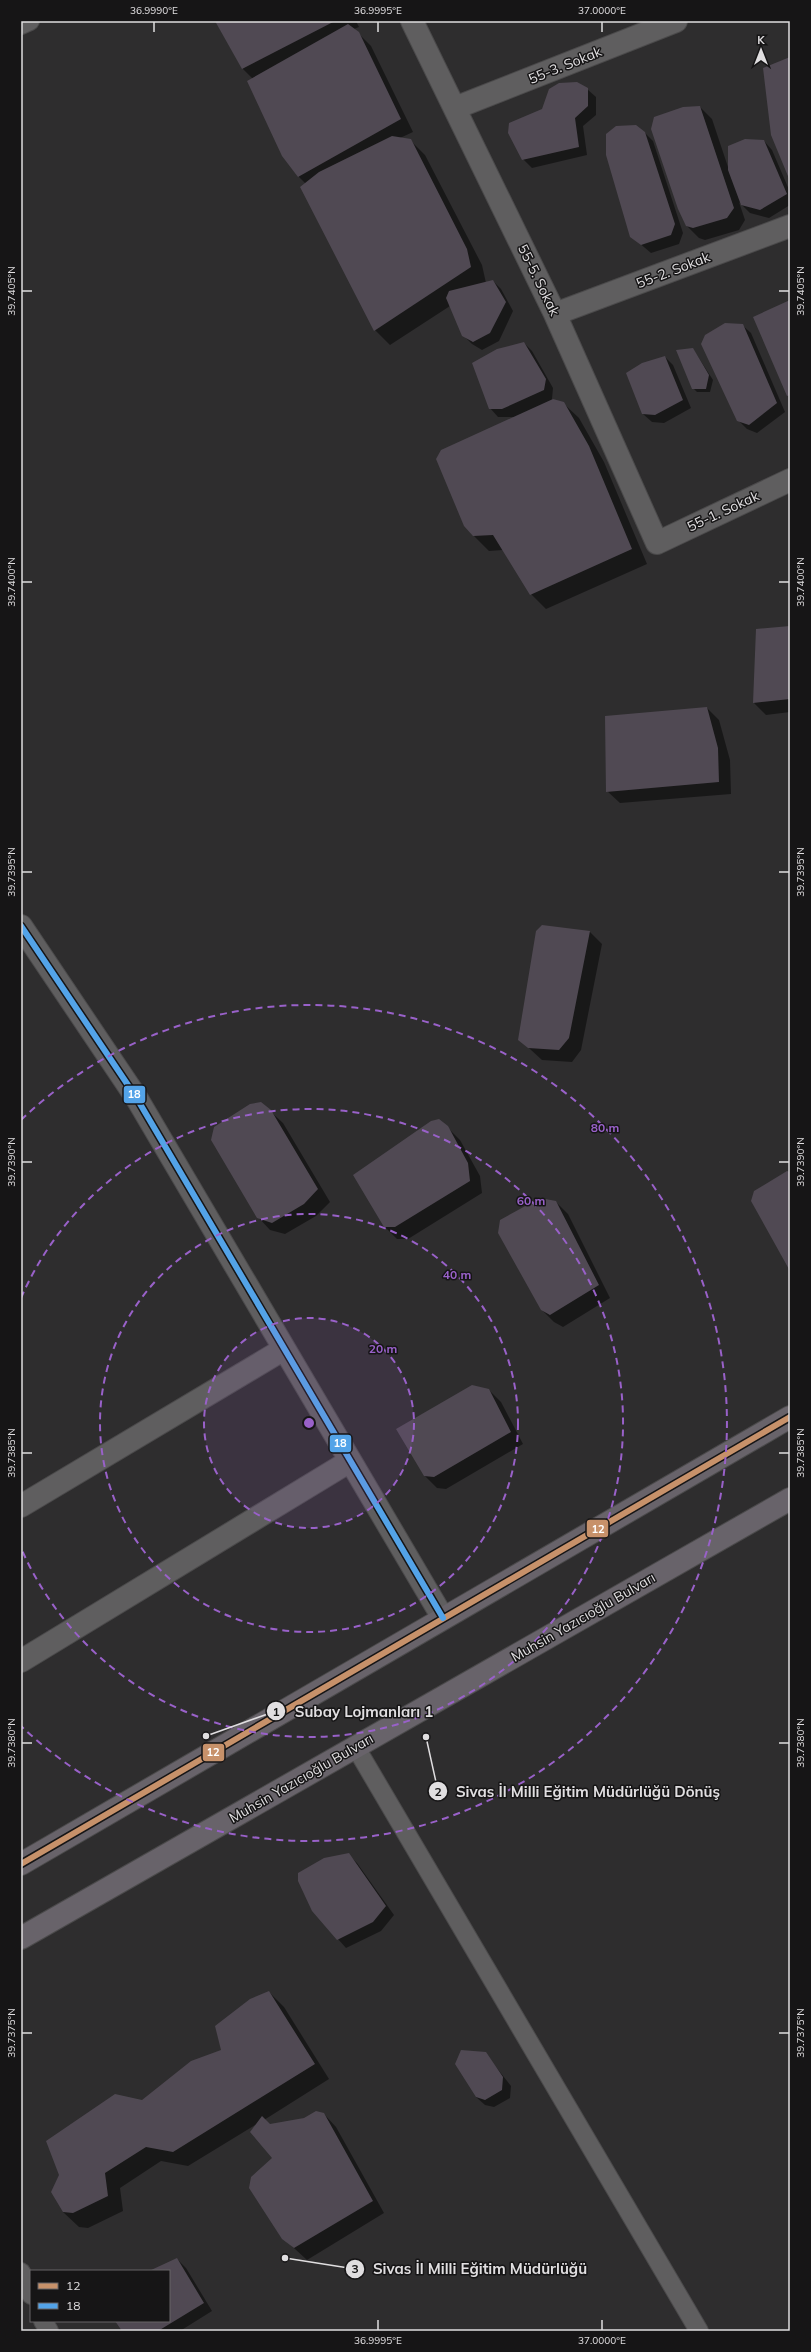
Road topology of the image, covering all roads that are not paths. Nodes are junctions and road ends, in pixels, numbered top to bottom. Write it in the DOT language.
graph roads {
  1 [pos="30,21"];
  2 [pos="412,21"];
  3 [pos="676,21"];
  4 [pos="21,25"];
  5 [pos="455,108"];
  6 [pos="790,226"];
  7 [pos="555,314"];
  8 [pos="790,480"];
  9 [pos="657,543"];
  10 [pos="21,926"];
  11 [pos="284,1349"];
  12 [pos="790,1417"];
  13 [pos="350,1461"];
  14 [pos="790,1499"];
  15 [pos="21,1506"];
  16 [pos="443,1618"];
  17 [pos="21,1660"];
  18 [pos="355,1746"];
  19 [pos="21,1864"];
  20 [pos="21,1938"];
  21 [pos="21,2272"];
  22 [pos="30,2293"];
  23 [pos="45,2322"];
  24 [pos="50,2331"];
  25 [pos="699,2331"];
  1 -- 4 [label="lane"];
  2 -- 5 [label="street, 55-5. Sokak"];
  3 -- 5 [label="street, 55-3. Sokak"];
  5 -- 7 [label="street, 55-5. Sokak"];
  6 -- 7 [label="street, 55-2. Sokak"];
  7 -- 9 [label="street, 55-5. Sokak"];
  8 -- 9 [label="street, 55-1. Sokak"];
  10 -- 11 [label="street"];
  11 -- 13 [label="street"];
  11 -- 15 [label="street"];
  12 -- 16 [label="main road"];
  13 -- 16 [label="street"];
  13 -- 17 [label="street"];
  14 -- 18 [label="main road, Muhsin Yazıcıoğlu Bulvarı"];
  16 -- 19 [label="main road"];
  18 -- 20 [label="main road, Muhsin Yazıcıoğlu Bulvarı"];
  18 -- 25 [label="lane"];
  21 -- 22 [label="lane"];
  23 -- 24 [label="lane"];
}
